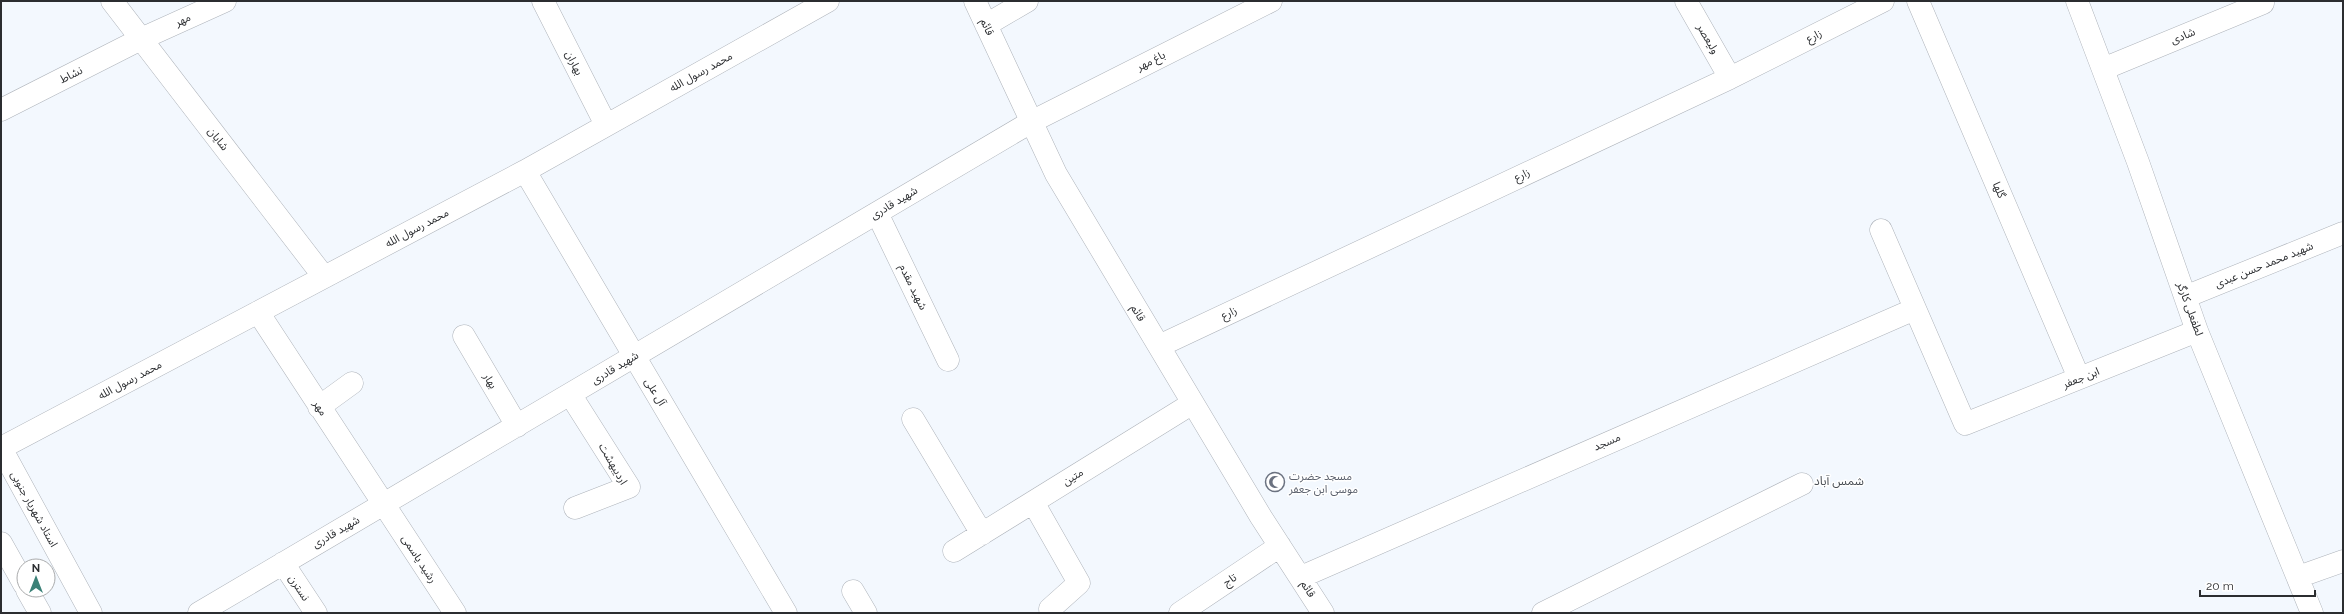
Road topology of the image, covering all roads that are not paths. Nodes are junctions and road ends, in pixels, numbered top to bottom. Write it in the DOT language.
graph roads {
  1 [pos="112,1"];
  2 [pos="225,1"];
  3 [pos="543,1"];
  4 [pos="828,1"];
  5 [pos="975,1"];
  6 [pos="1027,1"];
  7 [pos="1271,1"];
  8 [pos="1686,1"];
  9 [pos="1883,1"];
  10 [pos="1918,1"];
  11 [pos="2076,1"];
  12 [pos="2263,3"];
  13 [pos="986,25"];
  14 [pos="141,39"];
  15 [pos="2103,69"];
  16 [pos="1730,78"];
  17 [pos="1,110"];
  18 [pos="1031,122"];
  19 [pos="606,125"];
  20 [pos="525,171"];
  21 [pos="877,213"];
  22 [pos="1881,230"];
  23 [pos="2343,233"];
  24 [pos="324,277"];
  25 [pos="2185,297"];
  26 [pos="1915,309"];
  27 [pos="258,312"];
  28 [pos="2197,331"];
  29 [pos="464,336"];
  30 [pos="1159,346"];
  31 [pos="634,357"];
  32 [pos="948,360"];
  33 [pos="2079,378"];
  34 [pos="352,384"];
  35 [pos="570,394"];
  36 [pos="1193,403"];
  37 [pos="319,407"];
  38 [pos="913,419"];
  39 [pos="517,426"];
  40 [pos="1,448"];
  41 [pos="1802,484"];
  42 [pos="1033,502"];
  43 [pos="383,505"];
  44 [pos="576,508"];
  45 [pos="982,534"];
  46 [pos="1,543"];
  47 [pos="1280,546"];
  48 [pos="954,551"];
  49 [pos="2343,561"];
  50 [pos="283,563"];
  51 [pos="16,570"];
  52 [pos="1301,577"];
  53 [pos="2298,577"];
  54 [pos="853,592"];
  55 [pos="32,598"];
  56 [pos="1050,609"];
  57 [pos="40,613"];
  58 [pos="91,613"];
  59 [pos="199,613"];
  60 [pos="316,613"];
  61 [pos="455,613"];
  62 [pos="786,613"];
  63 [pos="866,613"];
  64 [pos="1180,613"];
  65 [pos="1323,613"];
  66 [pos="1543,613"];
  67 [pos="2312,613"];
  1 -- 14 [label="street, شایان"];
  2 -- 14 [label="street, مهر"];
  3 -- 19 [label="street, بهاران"];
  4 -- 19 [label="street, محمد رسول الله"];
  5 -- 13 [label="street, قائم"];
  6 -- 13 [label="street"];
  7 -- 18 [label="street, باغ مهر"];
  8 -- 16 [label="street, ولیعصر"];
  9 -- 16 [label="street, زارع"];
  10 -- 33 [label="street, گلها"];
  11 -- 15 [label="street, لطفعلی کارگر"];
  12 -- 15 [label="street, شادی"];
  13 -- 18 [label="street, قائم"];
  14 -- 17 [label="street, نشاط"];
  14 -- 24 [label="street, شایان"];
  15 -- 25 [label="street, لطفعلی کارگر"];
  16 -- 30 [label="street, زارع"];
  18 -- 21 [label="street, شهید قادری"];
  18 -- 30 [label="street, قائم"];
  19 -- 20 [label="street, محمد رسول الله"];
  20 -- 24 [label="street, محمد رسول الله"];
  20 -- 31 [label="street, آل علی"];
  21 -- 31 [label="street, شهید قادری"];
  21 -- 32 [label="street, شهید مقدم"];
  22 -- 26 [label="street"];
  23 -- 25 [label="street, شهید محمد حسن عبدی"];
  24 -- 27 [label="street, محمد رسول الله"];
  25 -- 28 [label="street, لطفعلی کارگر"];
  26 -- 33 [label="street, ابن جعفر"];
  26 -- 52 [label="street, مسجد"];
  27 -- 37 [label="street, مهر"];
  27 -- 40 [label="street, محمد رسول الله"];
  28 -- 33 [label="street, ابن جعفر"];
  28 -- 53 [label="street, لطفعلی کارگر"];
  29 -- 39 [label="street, بهار"];
  30 -- 36 [label="street, قائم"];
  31 -- 35 [label="street, شهید قادری"];
  31 -- 62 [label="street, آل علی"];
  34 -- 37 [label="street"];
  35 -- 39 [label="street, شهید قادری"];
  35 -- 44 [label="street, اردیبهشت"];
  36 -- 42 [label="street, متین"];
  36 -- 47 [label="street, قائم"];
  37 -- 43 [label="street, مهر"];
  38 -- 45 [label="street"];
  39 -- 43 [label="street, شهید قادری"];
  40 -- 58 [label="street, استاد شهریار جنوبی"];
  41 -- 66 [label="street"];
  42 -- 45 [label="street, متین"];
  42 -- 56 [label="street"];
  43 -- 50 [label="street, شهید قادری"];
  43 -- 61 [label="street, رشید یاسمی"];
  45 -- 48 [label="street, متین"];
  46 -- 51 [label="street"];
  47 -- 52 [label="street, قائم"];
  47 -- 64 [label="street, تاج"];
  49 -- 53 [label="street"];
  50 -- 59 [label="street, شهید قادری"];
  50 -- 60 [label="street, نسترن"];
  52 -- 65 [label="street, قائم"];
  53 -- 67 [label="street, لطفعلی کارگر"];
  54 -- 63 [label="street"];
  55 -- 57 [label="street"];
}
